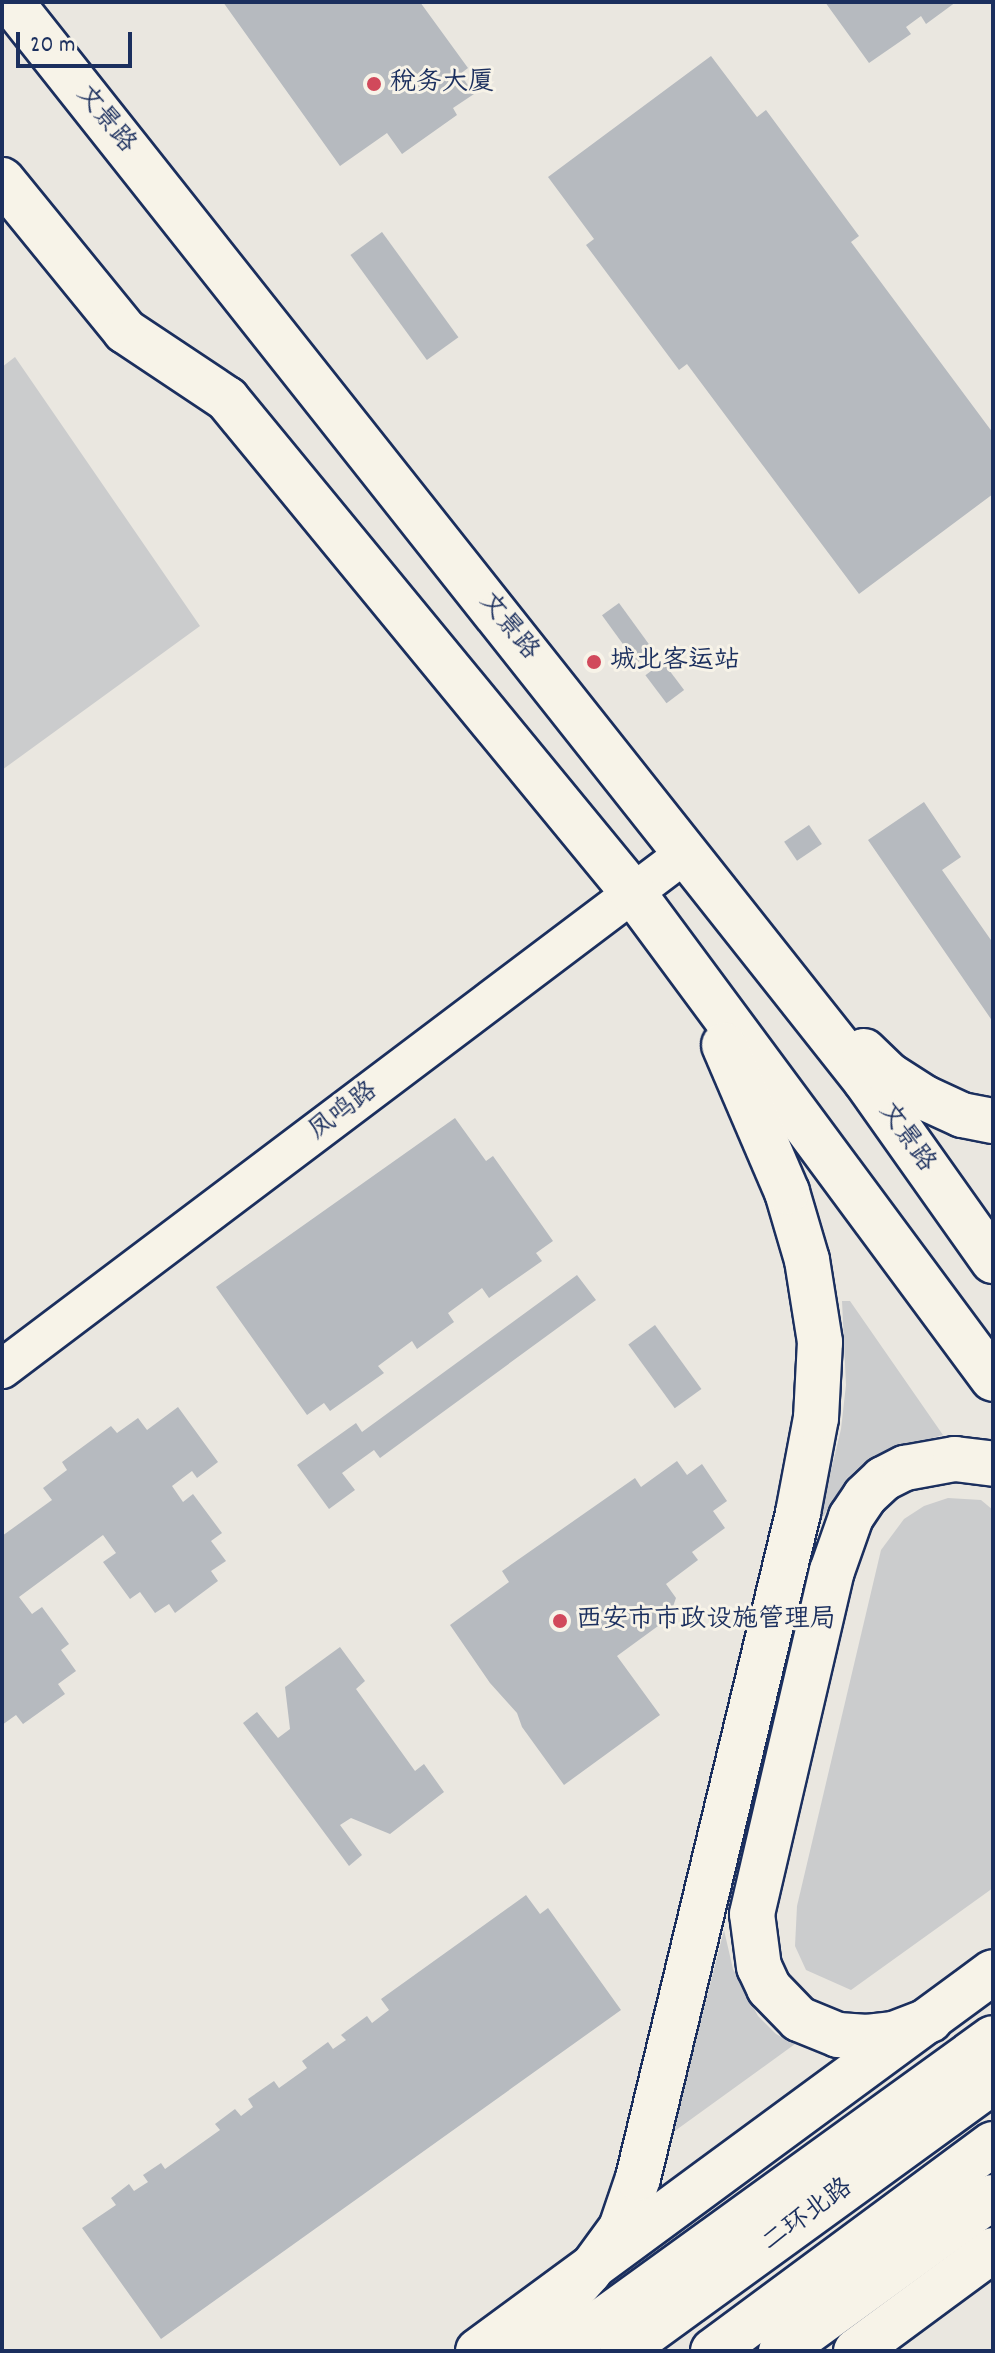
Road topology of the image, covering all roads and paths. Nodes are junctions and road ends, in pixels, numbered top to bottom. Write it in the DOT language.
graph roads {
  1 [pos="11,2"];
  2 [pos="2,180"];
  3 [pos="686,853"];
  4 [pos="634,894"];
  5 [pos="784,978"];
  6 [pos="697,981"];
  7 [pos="993,1121"];
  8 [pos="993,1261"];
  9 [pos="2,1369"];
  10 [pos="993,1379"];
  11 [pos="993,1464"];
  12 [pos="993,1972"];
  13 [pos="930,2020"];
  14 [pos="993,2038"];
  15 [pos="993,2081"];
  16 [pos="993,2144"];
  17 [pos="993,2197"];
  18 [pos="993,2250"];
  19 [pos="589,2272"];
  20 [pos="478,2351"];
  21 [pos="519,2351"];
  22 [pos="560,2351"];
  23 [pos="622,2351"];
  24 [pos="713,2351"];
  25 [pos="781,2351"];
  26 [pos="856,2351"];
  1 -- 3 [label="main road, 文景路"];
  2 -- 4 [label="main road"];
  3 -- 4 [label="street, 凤鸣路"];
  3 -- 5 [label="main road, 文景路"];
  4 -- 6 [label="main road"];
  4 -- 9 [label="street, 凤鸣路"];
  5 -- 7 [label="main road"];
  5 -- 8 [label="main road, 文景路"];
  6 -- 10 [label="main road"];
  6 -- 19 [label="main road"];
  11 -- 13 [label="main road"];
  12 -- 13 [label="main road"];
  13 -- 19 [label="main road"];
  14 -- 22 [label="main road"];
  15 -- 23 [label="main road, 二环北路"];
  16 -- 24 [label="main road, 二环北路"];
  17 -- 25 [label="main road"];
  18 -- 26 [label="main road"];
  19 -- 20 [label="main road"];
  19 -- 21 [label="main road"];
}
